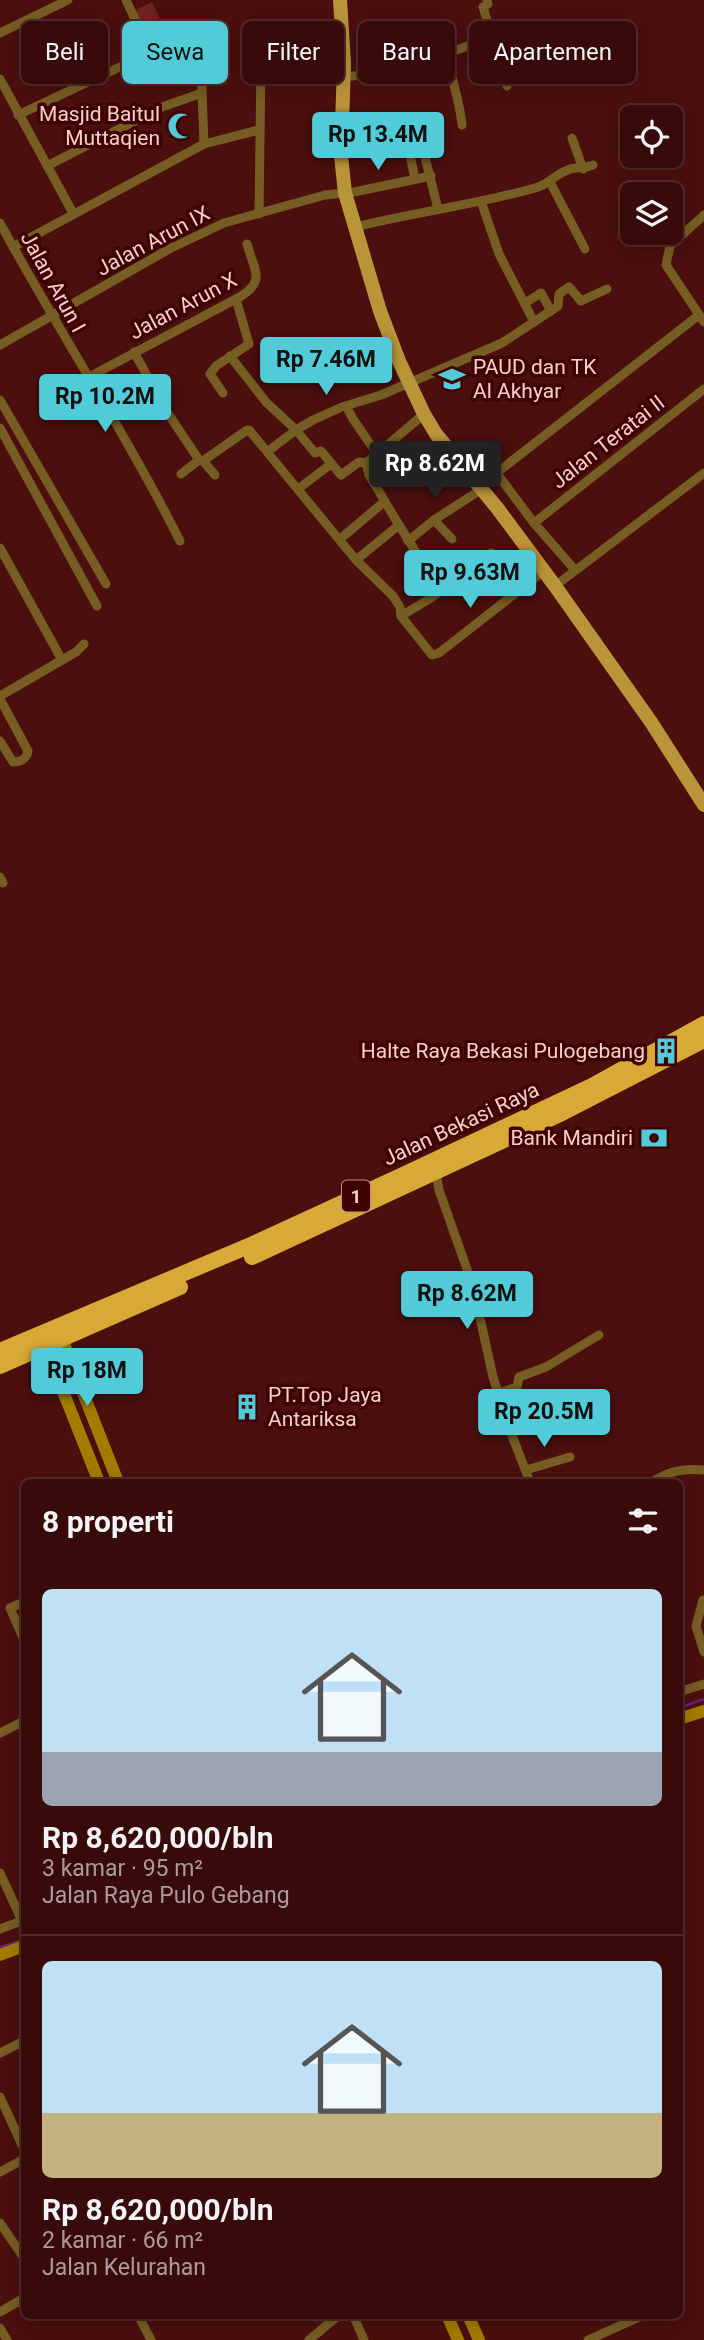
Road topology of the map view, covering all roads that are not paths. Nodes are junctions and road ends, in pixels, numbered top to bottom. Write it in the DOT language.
graph roads {
  1 [pos="68,0"];
  2 [pos="126,0"];
  3 [pos="341,0"];
  4 [pos="487,0"];
  5 [pos="136,21"];
  6 [pos="343,21"];
  7 [pos="486,21"];
  8 [pos="0,33"];
  9 [pos="122,65"];
  10 [pos="358,76"];
  11 [pos="344,77"];
  12 [pos="0,79"];
  13 [pos="202,84"];
  14 [pos="260,84"];
  15 [pos="344,84"];
  16 [pos="454,84"];
  17 [pos="202,93"];
  18 [pos="18,115"];
  19 [pos="462,125"];
  20 [pos="259,130"];
  21 [pos="572,138"];
  22 [pos="204,144"];
  23 [pos="593,165"];
  24 [pos="47,166"];
  25 [pos="583,169"];
  26 [pos="431,176"];
  27 [pos="415,179"];
  28 [pos="551,182"];
  29 [pos="345,193"];
  30 [pos="481,201"];
  31 [pos="438,209"];
  32 [pos="73,214"];
  33 [pos="259,214"];
  34 [pos="704,215"];
  35 [pos="0,223"];
  36 [pos="355,227"];
  37 [pos="247,244"];
  38 [pos="13,247"];
  39 [pos="585,249"];
  40 [pos="607,289"];
  41 [pos="236,299"];
  42 [pos="524,303"];
  43 [pos="551,311"];
  44 [pos="52,316"];
  45 [pos="701,319"];
  46 [pos="534,322"];
  47 [pos="0,345"];
  48 [pos="134,352"];
  49 [pos="230,356"];
  50 [pos="89,377"];
  51 [pos="409,383"];
  52 [pos="704,389"];
  53 [pos="223,393"];
  54 [pos="0,400"];
  55 [pos="346,406"];
  56 [pos="424,414"];
  57 [pos="0,428"];
  58 [pos="296,430"];
  59 [pos="264,448"];
  60 [pos="377,454"];
  61 [pos="201,461"];
  62 [pos="366,463"];
  63 [pos="331,464"];
  64 [pos="704,473"];
  65 [pos="181,474"];
  66 [pos="215,475"];
  67 [pos="298,489"];
  68 [pos="482,489"];
  69 [pos="384,502"];
  70 [pos="434,520"];
  71 [pos="534,523"];
  72 [pos="399,525"];
  73 [pos="340,539"];
  74 [pos="452,539"];
  75 [pos="180,541"];
  76 [pos="408,541"];
  77 [pos="0,548"];
  78 [pos="356,560"];
  79 [pos="575,570"];
  80 [pos="544,571"];
  81 [pos="106,584"];
  82 [pos="555,586"];
  83 [pos="445,587"];
  84 [pos="519,591"];
  85 [pos="97,606"];
  86 [pos="401,615"];
  87 [pos="84,644"];
  88 [pos="62,660"];
  89 [pos="0,697"];
  90 [pos="0,741"];
  91 [pos="704,805"];
  92 [pos="704,1024"];
  93 [pos="704,1040"];
  94 [pos="595,1090"];
  95 [pos="436,1172"];
  96 [pos="170,1286"];
  97 [pos="516,1299"];
  98 [pos="478,1310"];
  99 [pos="599,1335"];
  100 [pos="62,1339"];
  101 [pos="45,1346"];
  102 [pos="0,1351"];
  103 [pos="0,1366"];
  104 [pos="499,1393"];
  105 [pos="570,1457"];
  106 [pos="704,1469"];
  107 [pos="526,1470"];
  108 [pos="98,1479"];
  109 [pos="117,1479"];
  110 [pos="529,1479"];
  111 [pos="657,1479"];
  112 [pos="703,1600"];
  113 [pos="21,1603"];
  114 [pos="21,1633"];
  115 [pos="704,1651"];
  116 [pos="704,1684"];
  117 [pos="683,1691"];
  118 [pos="704,1711"];
  119 [pos="683,1718"];
  120 [pos="21,1722"];
  121 [pos="0,1733"];
  122 [pos="0,1873"];
  123 [pos="21,1916"];
  124 [pos="21,1923"];
  125 [pos="0,1929"];
  126 [pos="21,1947"];
  127 [pos="0,1955"];
  128 [pos="21,2042"];
  129 [pos="0,2053"];
  130 [pos="0,2097"];
  131 [pos="21,2142"];
  132 [pos="21,2161"];
  133 [pos="0,2172"];
  134 [pos="0,2223"];
  135 [pos="21,2254"];
  136 [pos="21,2300"];
  137 [pos="0,2312"];
  138 [pos="140,2319"];
  139 [pos="334,2319"];
  140 [pos="355,2319"];
  141 [pos="449,2319"];
  142 [pos="470,2319"];
  143 [pos="635,2319"];
  144 [pos="0,2328"];
  145 [pos="7,2340"];
  146 [pos="150,2340"];
  147 [pos="309,2340"];
  148 [pos="364,2340"];
  149 [pos="458,2340"];
  150 [pos="479,2340"];
  151 [pos="588,2340"];
  1 -- 8 [label="street"];
  2 -- 5 [label="street"];
  3 -- 6 [label="main road"];
  4 -- 7 [label="street"];
  9 -- 18 [label="street"];
  10 -- 11 [label="street"];
  12 -- 18 [label="street"];
  13 -- 17 [label="street"];
  14 -- 20 [label="street"];
  15 -- 29 [label="main road"];
  16 -- 19 [label="street"];
  17 -- 22 [label="street"];
  17 -- 24 [label="street"];
  18 -- 24 [label="street"];
  20 -- 22 [label="street"];
  20 -- 33 [label="street"];
  21 -- 25 [label="street"];
  22 -- 32 [label="street"];
  23 -- 25 [label="street"];
  24 -- 32 [label="street"];
  25 -- 28 [label="street"];
  26 -- 27 [label="street, Jalan Arun IX"];
  26 -- 27 [label="street"];
  26 -- 31 [label="street"];
  27 -- 29 [label="street, Jalan Arun IX"];
  28 -- 30 [label="street"];
  28 -- 39 [label="street"];
  29 -- 33 [label="street, Jalan Arun IX"];
  29 -- 36 [label="main road"];
  30 -- 31 [label="street"];
  30 -- 42 [label="street"];
  31 -- 36 [label="street"];
  32 -- 38 [label="street"];
  33 -- 44 [label="street, Jalan Arun IX"];
  34 -- 45 [label="street"];
  35 -- 38 [label="street, Jalan Arun I"];
  36 -- 51 [label="main road"];
  37 -- 41 [label="street, Jalan Arun X"];
  38 -- 44 [label="street, Jalan Arun I"];
  40 -- 43 [label="street"];
  41 -- 48 [label="street, Jalan Arun X"];
  41 -- 49 [label="street"];
  42 -- 43 [label="street"];
  42 -- 46 [label="street"];
  43 -- 46 [label="street"];
  44 -- 47 [label="street, Jalan Arun IX"];
  44 -- 50 [label="street, Jalan Arun I"];
  45 -- 71 [label="street"];
  46 -- 51 [label="street"];
  48 -- 50 [label="street, Jalan Arun X"];
  48 -- 61 [label="street"];
  49 -- 53 [label="street"];
  49 -- 58 [label="street"];
  50 -- 75 [label="street, Jalan Arun I"];
  51 -- 55 [label="street"];
  51 -- 56 [label="main road"];
  52 -- 71 [label="street, Jalan Teratai II"];
  54 -- 81 [label="street"];
  55 -- 58 [label="street"];
  55 -- 60 [label="street"];
  56 -- 60 [label="street"];
  56 -- 68 [label="main road"];
  57 -- 85 [label="street"];
  58 -- 63 [label="street"];
  58 -- 67 [label="street"];
  59 -- 61 [label="street"];
  60 -- 62 [label="street"];
  61 -- 65 [label="street"];
  61 -- 66 [label="street"];
  62 -- 63 [label="street"];
  62 -- 69 [label="street"];
  63 -- 67 [label="street"];
  64 -- 79 [label="street"];
  67 -- 73 [label="street"];
  68 -- 70 [label="street"];
  68 -- 80 [label="main road"];
  69 -- 72 [label="street"];
  69 -- 73 [label="street"];
  70 -- 74 [label="street"];
  70 -- 76 [label="street"];
  71 -- 79 [label="street"];
  72 -- 76 [label="street"];
  72 -- 78 [label="street"];
  73 -- 78 [label="street"];
  76 -- 83 [label="street"];
  77 -- 88 [label="street"];
  78 -- 86 [label="street"];
  79 -- 82 [label="street"];
  80 -- 82 [label="main road"];
  80 -- 84 [label="street"];
  82 -- 91 [label="main road"];
  83 -- 84 [label="street"];
  83 -- 86 [label="street"];
  84 -- 86 [label="street"];
  87 -- 88 [label="street"];
  88 -- 89 [label="street"];
  89 -- 90 [label="street"];
  92 -- 94 [label="highway, Jalan Bekasi Raya / 1"];
  93 -- 94 [label="highway, Jalan Bekasi Raya / 1"];
  94 -- 95 [label="highway, Jalan Bekasi Raya / 1"];
  94 -- 96 [label="highway, Jalan Bekasi Raya / 1"];
  95 -- 96 [label="highway, Jalan Bekasi Raya / 1"];
  95 -- 98 [label="street"];
  96 -- 100 [label="highway, Jalan Bekasi Raya / 1"];
  96 -- 102 [label="highway, Jalan Bekasi Raya / 1"];
  97 -- 98 [label="street"];
  98 -- 104 [label="street"];
  99 -- 104 [label="street"];
  100 -- 101 [label="highway, Jalan Bekasi Raya / 1"];
  100 -- 109 [label="street"];
  101 -- 103 [label="highway, Jalan Bekasi Raya / 1"];
  101 -- 108 [label="street"];
  104 -- 107 [label="street"];
  105 -- 107 [label="street"];
  106 -- 111 [label="street"];
  107 -- 110 [label="street"];
  112 -- 115 [label="street"];
  113 -- 114 [label="street"];
  116 -- 117 [label="street"];
  118 -- 119 [label="street"];
  120 -- 121 [label="street"];
  122 -- 123 [label="street"];
  124 -- 125 [label="street"];
  126 -- 127 [label="street"];
  128 -- 129 [label="street"];
  130 -- 131 [label="street"];
  132 -- 133 [label="street"];
  134 -- 135 [label="street"];
  136 -- 137 [label="street"];
  138 -- 146 [label="street"];
  139 -- 147 [label="street"];
  140 -- 148 [label="street"];
  141 -- 149 [label="street"];
  142 -- 150 [label="street"];
  143 -- 151 [label="street"];
  144 -- 145 [label="street"];
}
